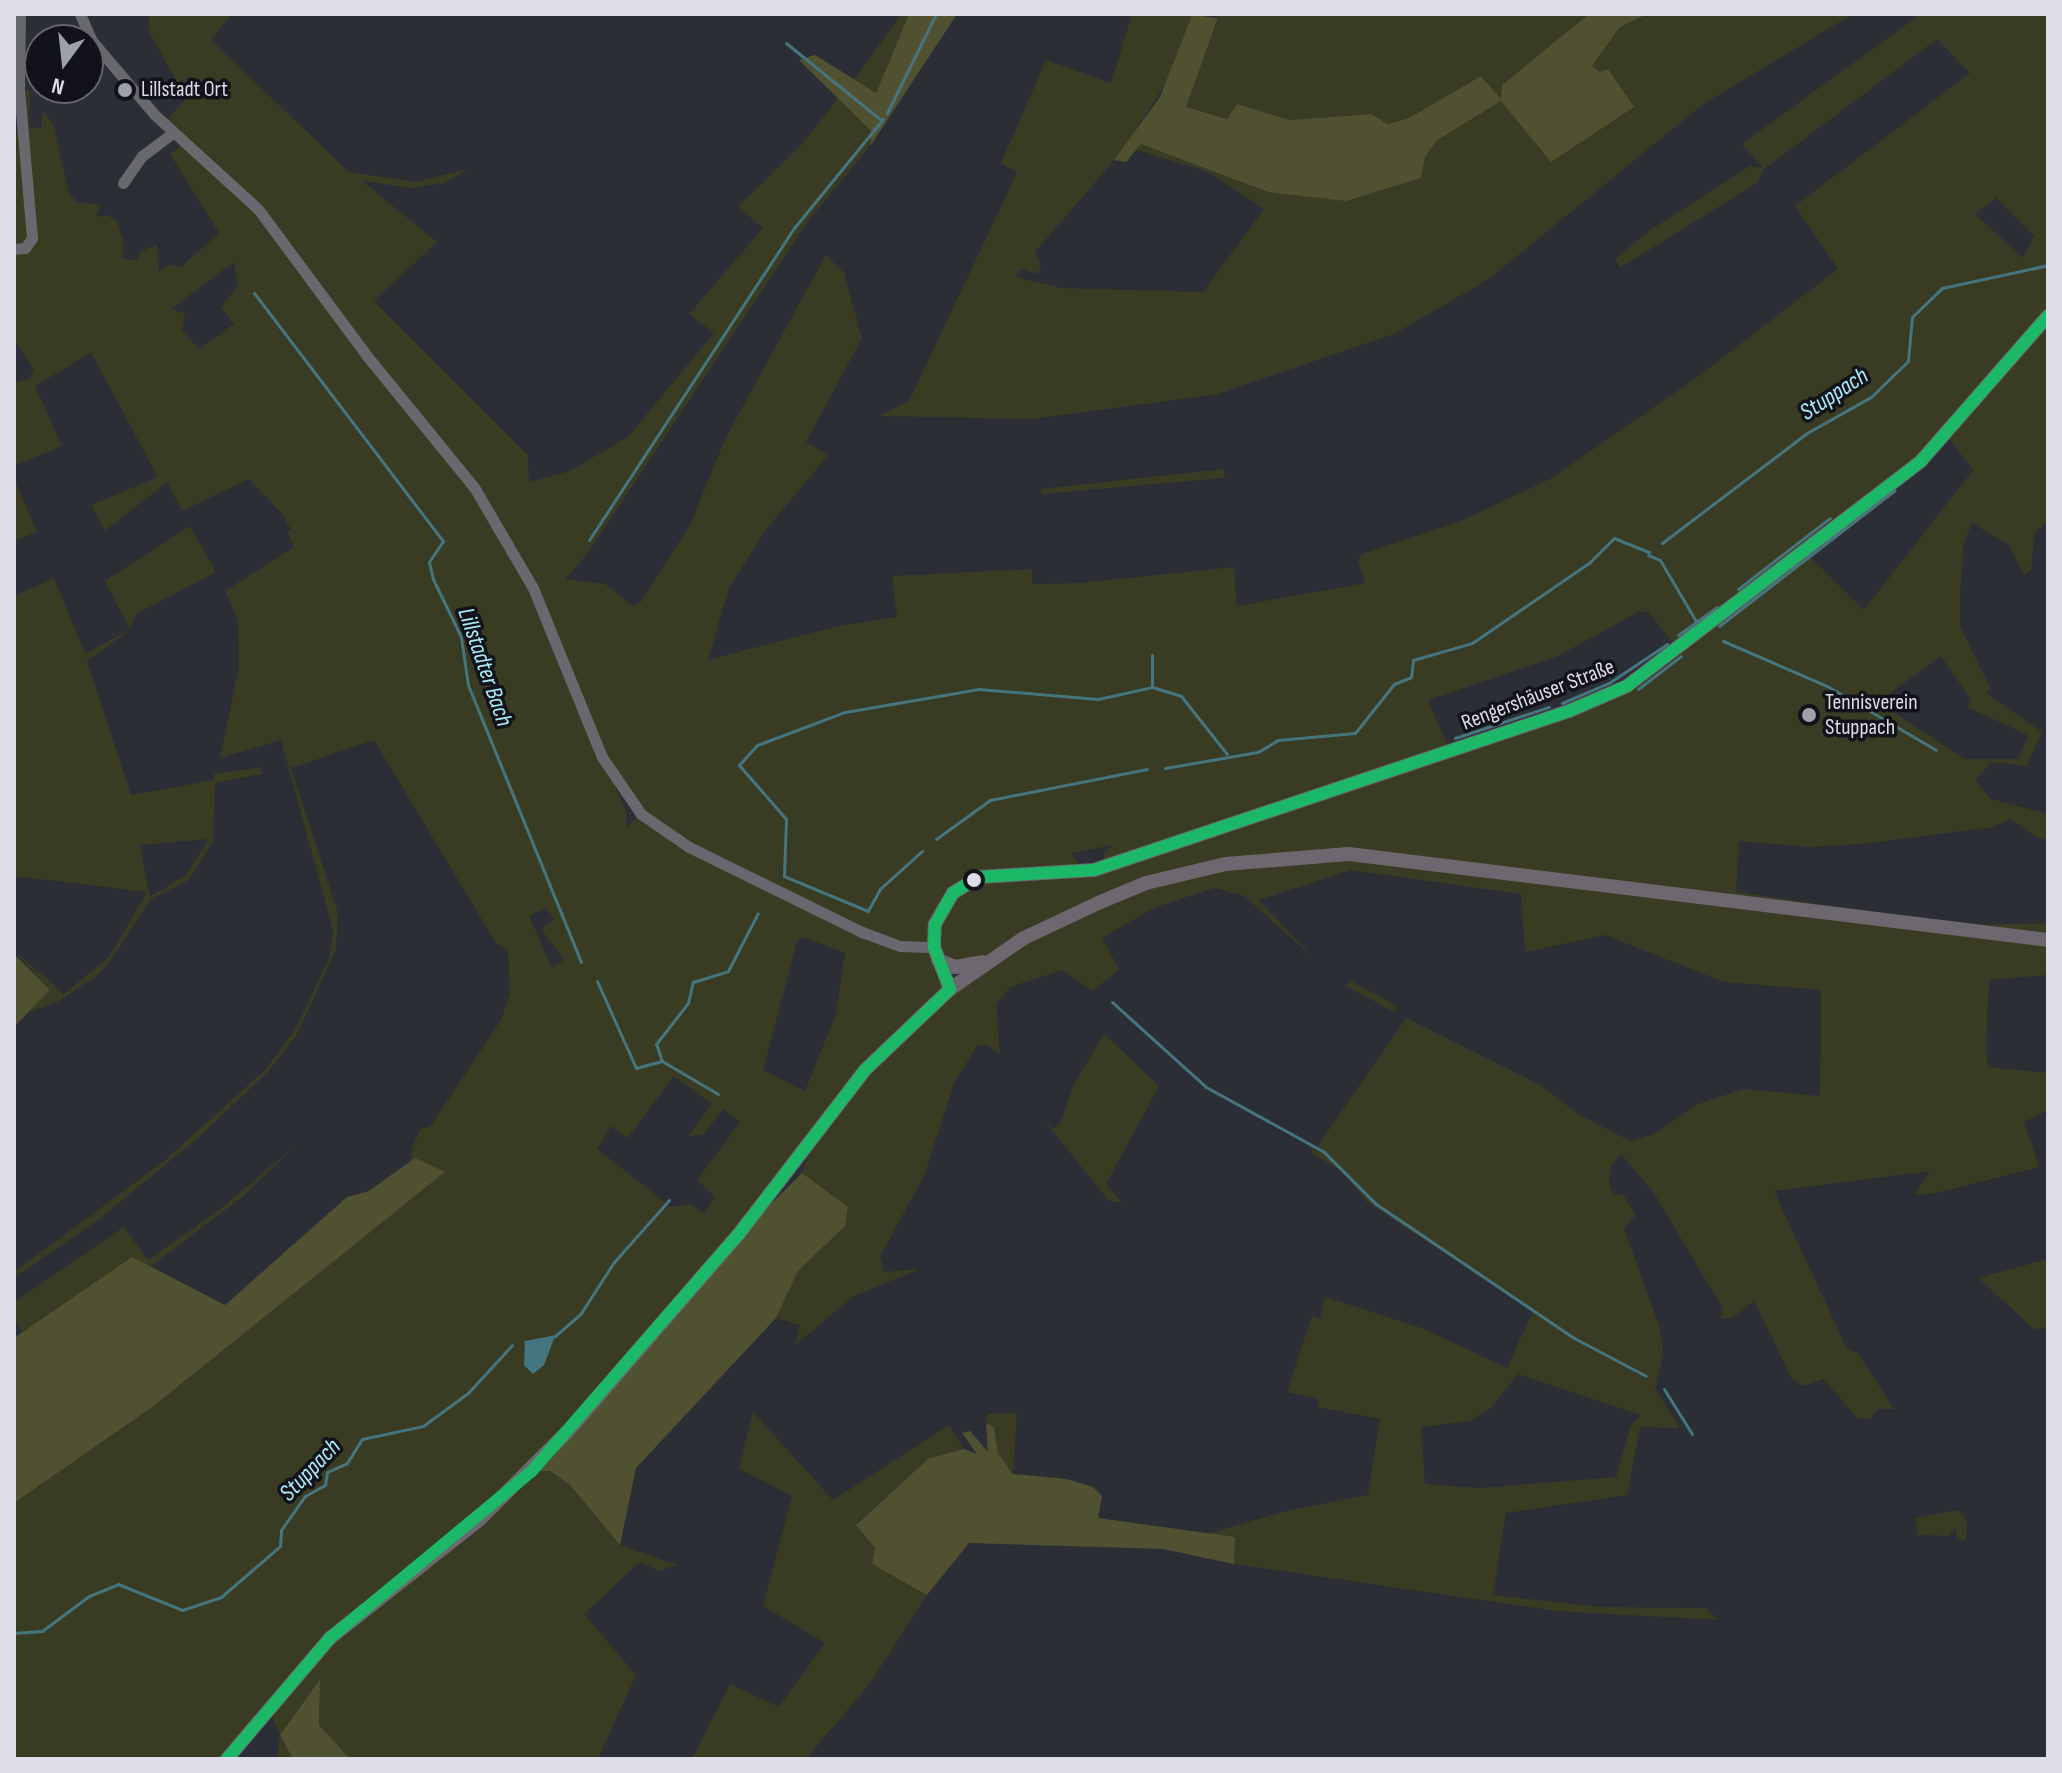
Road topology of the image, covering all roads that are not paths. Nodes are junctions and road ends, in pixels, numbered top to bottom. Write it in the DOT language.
graph roads {
  1 [pos="20,14"];
  2 [pos="80,14"];
  3 [pos="173,133"];
  4 [pos="123,183"];
  5 [pos="14,249"];
  6 [pos="2048,316"];
  7 [pos="2048,940"];
  8 [pos="936,954"];
  9 [pos="995,959"];
  10 [pos="950,989"];
  11 [pos="227,1759"];
  1 -- 5 [label="street"];
  2 -- 3 [label="street"];
  3 -- 4 [label="street"];
  3 -- 8 [label="street"];
  6 -- 8 [label="main road, Rengershäuser Straße"];
  7 -- 9 [label="main road"];
  8 -- 9 [label="main road"];
  8 -- 10 [label="main road"];
  9 -- 10 [label="main road"];
  10 -- 11 [label="main road"];
}
